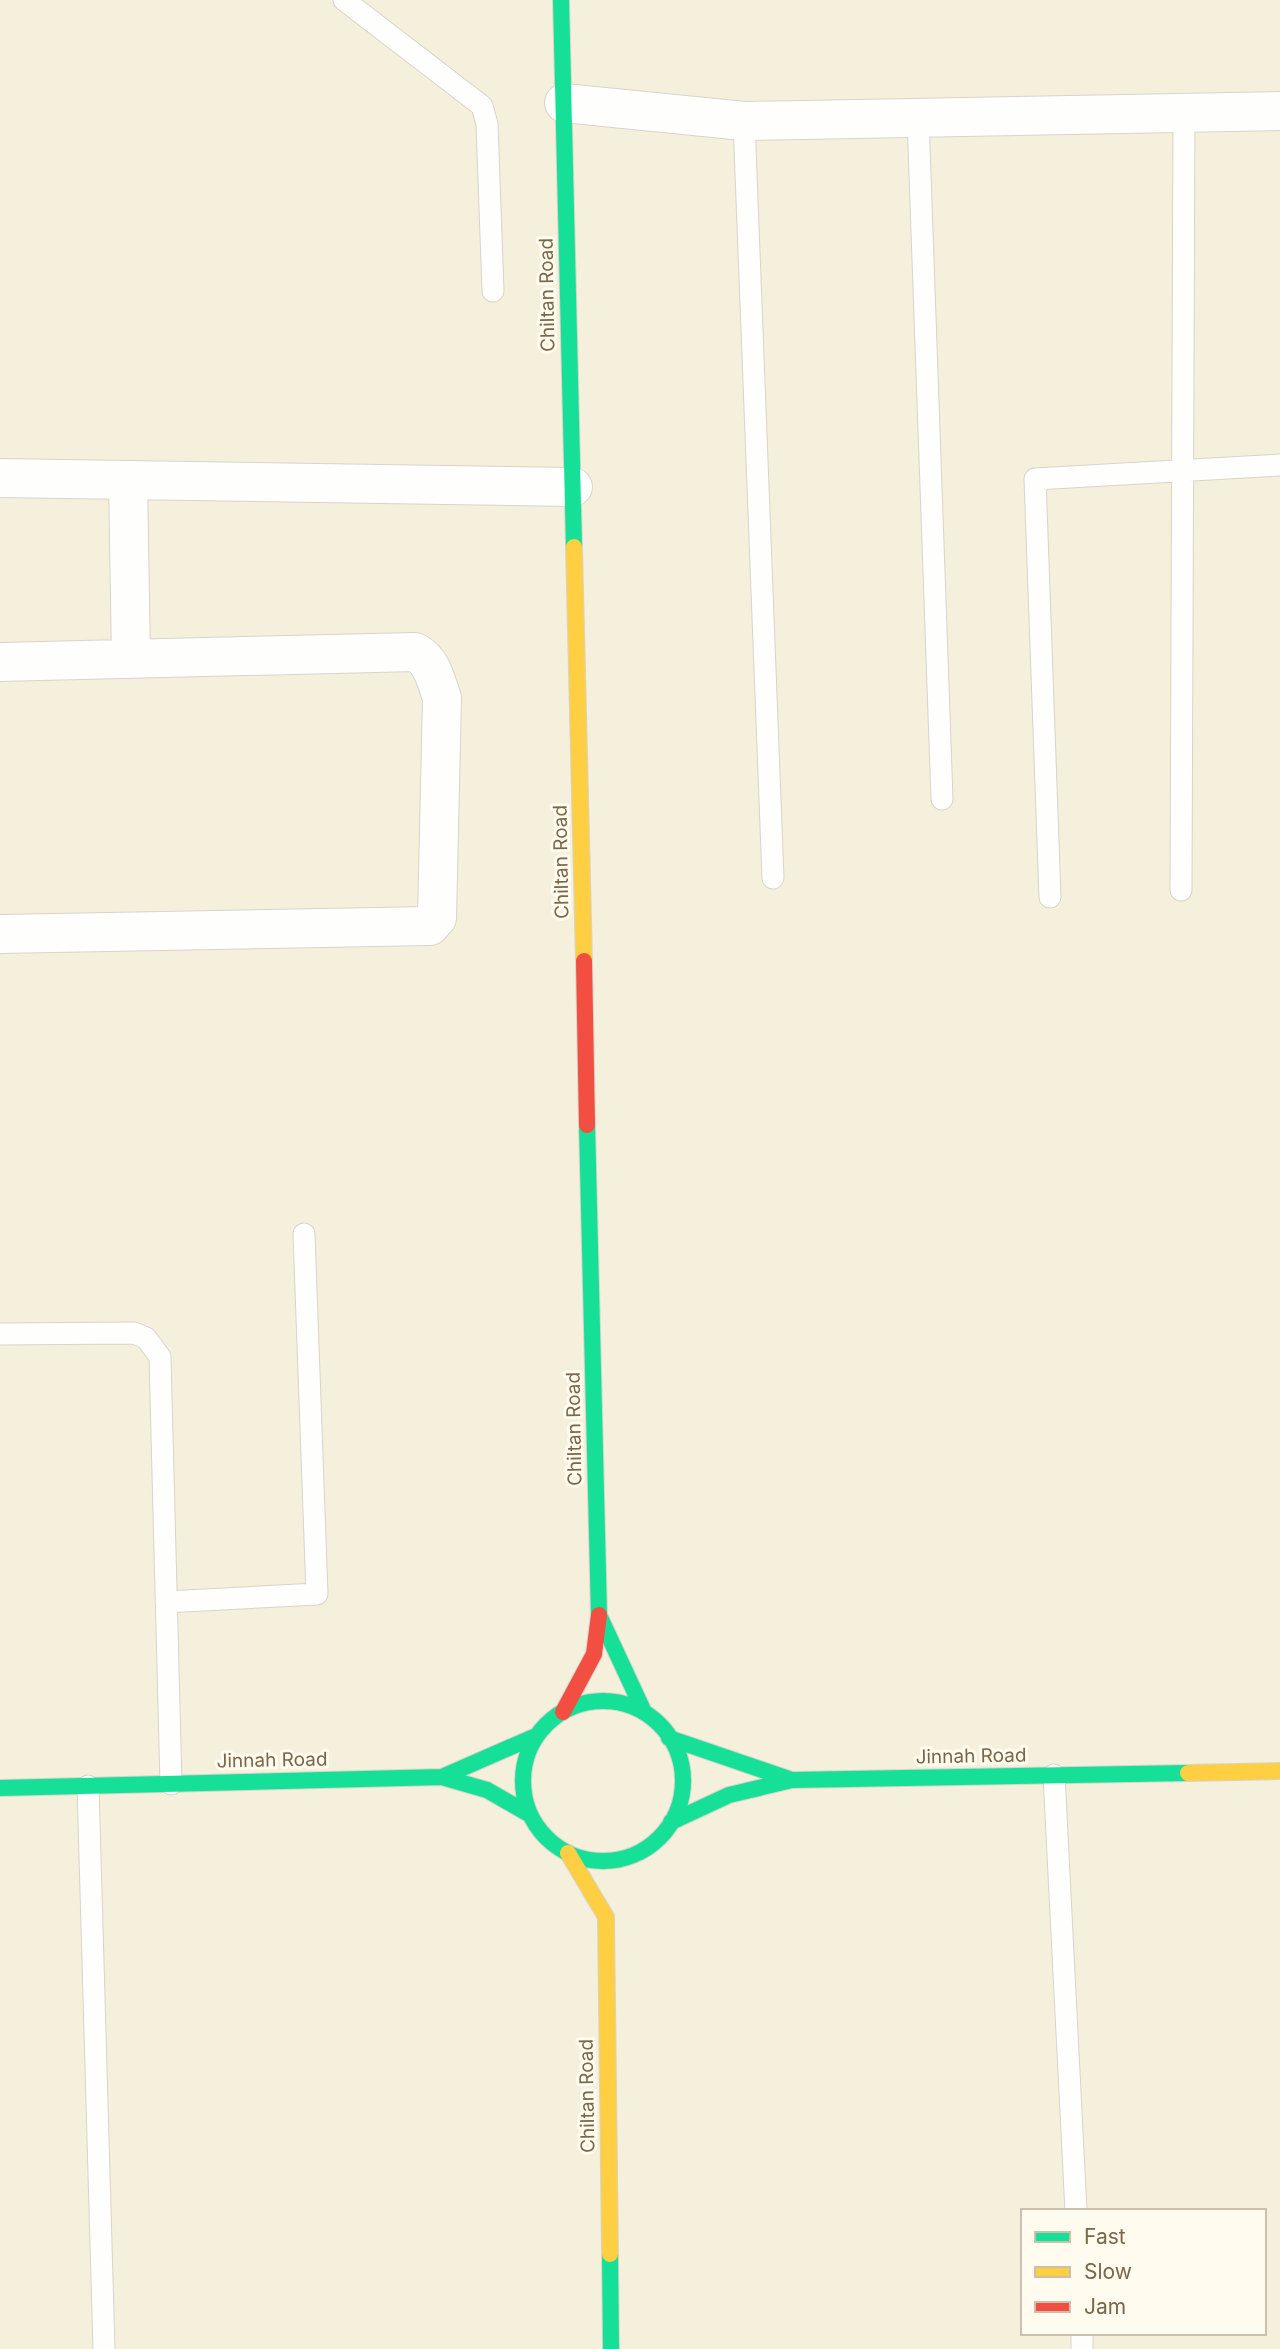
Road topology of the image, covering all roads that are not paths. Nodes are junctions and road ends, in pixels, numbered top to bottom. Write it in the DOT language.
graph roads {
  1 [pos="344,0"];
  2 [pos="561,0"];
  3 [pos="564,103"];
  4 [pos="1280,111"];
  5 [pos="1184,113"];
  6 [pos="918,118"];
  7 [pos="744,121"];
  8 [pos="493,291"];
  9 [pos="1280,465"];
  10 [pos="1183,469"];
  11 [pos="0,478"];
  12 [pos="128,480"];
  13 [pos="573,486"];
  14 [pos="131,658"];
  15 [pos="0,662"];
  16 [pos="942,799"];
  17 [pos="772,878"];
  18 [pos="1181,890"];
  19 [pos="1050,897"];
  20 [pos="0,934"];
  21 [pos="303,1234"];
  22 [pos="0,1334"];
  23 [pos="166,1602"];
  24 [pos="599,1615"];
  25 [pos="563,1712"];
  26 [pos="644,1712"];
  27 [pos="537,1736"];
  28 [pos="670,1738"];
  29 [pos="1280,1771"];
  30 [pos="1054,1775"];
  31 [pos="442,1777"];
  32 [pos="792,1780"];
  33 [pos="171,1784"];
  34 [pos="88,1786"];
  35 [pos="0,1788"];
  36 [pos="527,1813"];
  37 [pos="671,1822"];
  38 [pos="568,1853"];
  39 [pos="627,1857"];
  40 [pos="606,1917"];
  41 [pos="1076,2209"];
  42 [pos="104,2349"];
  43 [pos="611,2349"];
  1 -- 8 [label="lane"];
  2 -- 3 [label="street, Chiltan Road"];
  3 -- 7 [label="street"];
  3 -- 13 [label="street, Chiltan Road"];
  4 -- 5 [label="street"];
  5 -- 6 [label="street"];
  5 -- 10 [label="lane"];
  6 -- 7 [label="street"];
  6 -- 16 [label="lane"];
  7 -- 17 [label="lane"];
  9 -- 10 [label="lane"];
  10 -- 18 [label="lane"];
  10 -- 19 [label="lane"];
  11 -- 12 [label="street"];
  12 -- 13 [label="street"];
  12 -- 14 [label="street"];
  13 -- 24 [label="street, Chiltan Road"];
  14 -- 15 [label="street"];
  14 -- 20 [label="street"];
  21 -- 23 [label="lane"];
  22 -- 23 [label="lane"];
  23 -- 33 [label="lane"];
  24 -- 25 [label="street"];
  24 -- 26 [label="street, Chiltan Road"];
  25 -- 26 [label="street"];
  25 -- 27 [label="street"];
  26 -- 28 [label="street"];
  27 -- 31 [label="street, Jinnah Road"];
  27 -- 36 [label="street"];
  28 -- 32 [label="street, Jinnah Road"];
  28 -- 37 [label="street"];
  29 -- 30 [label="street, Jinnah Road"];
  30 -- 32 [label="street, Jinnah Road"];
  30 -- 41 [label="lane"];
  31 -- 33 [label="street, Jinnah Road"];
  31 -- 36 [label="street"];
  32 -- 37 [label="street"];
  33 -- 34 [label="street, Jinnah Road"];
  34 -- 35 [label="street, Jinnah Road"];
  34 -- 42 [label="lane"];
  36 -- 38 [label="street"];
  37 -- 39 [label="street"];
  38 -- 39 [label="street"];
  38 -- 40 [label="street"];
  39 -- 40 [label="street"];
  40 -- 43 [label="street, Chiltan Road"];
}
